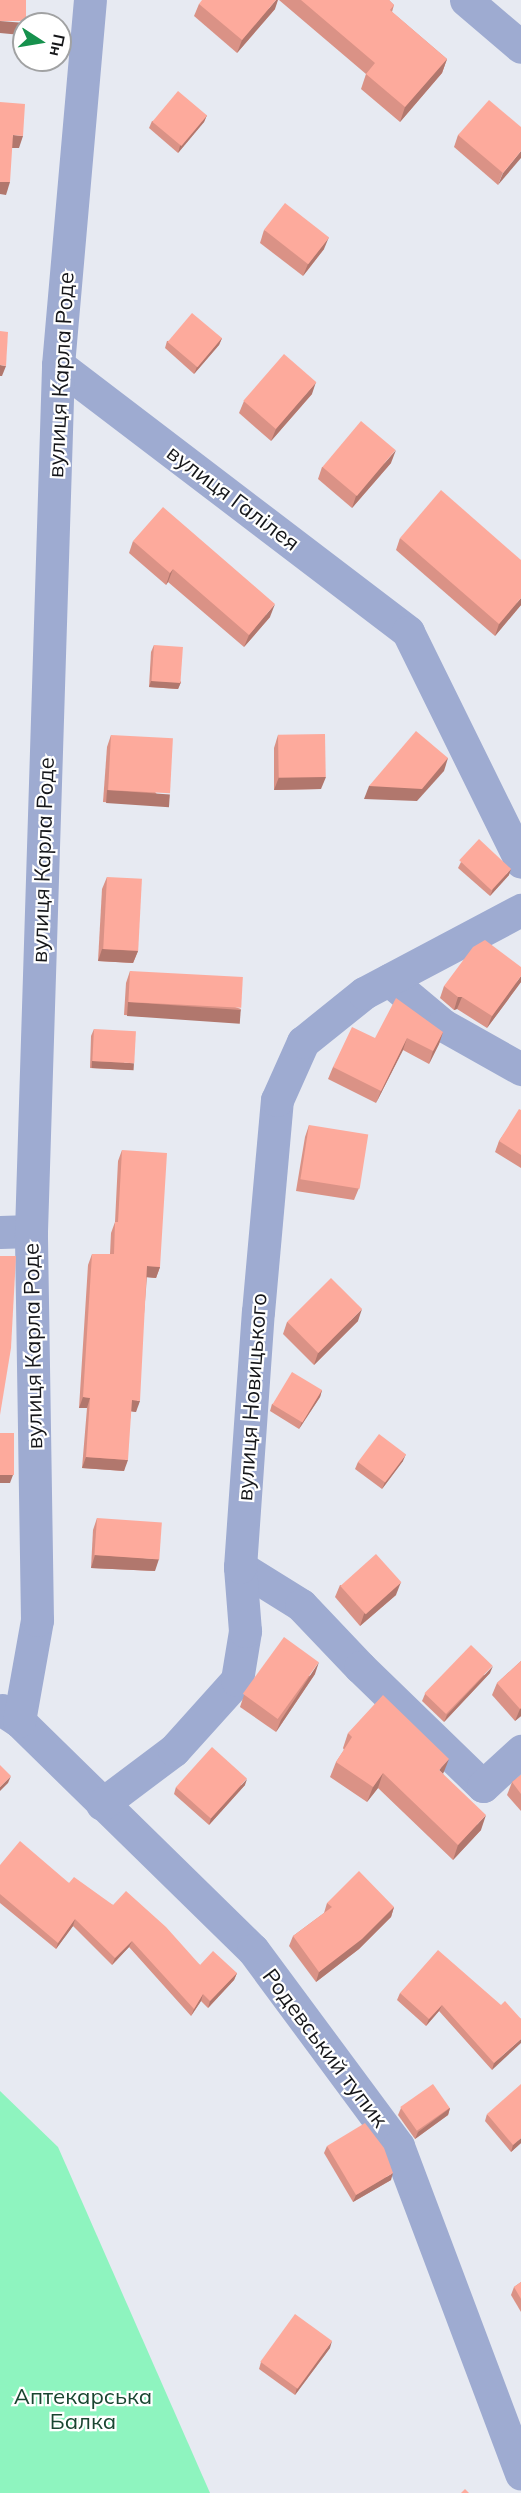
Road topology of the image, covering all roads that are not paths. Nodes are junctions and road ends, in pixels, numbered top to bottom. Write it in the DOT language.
graph roads {
  1 [pos="90,0"];
  2 [pos="466,0"];
  3 [pos="521,47"];
  4 [pos="58,365"];
  5 [pos="521,862"];
  6 [pos="521,910"];
  7 [pos="388,980"];
  8 [pos="521,1069"];
  9 [pos="15,1232"];
  10 [pos="240,1567"];
  11 [pos="9,1715"];
  12 [pos="521,1751"];
  13 [pos="102,1804"];
  14 [pos="521,2474"];
  1 -- 4 [label="street, вулиця Карла Роде"];
  2 -- 3 [label="street"];
  4 -- 5 [label="street, вулиця Галілея"];
  4 -- 9 [label="street, вулиця Карла Роде"];
  6 -- 7 [label="street, вулиця Новицького"];
  7 -- 8 [label="street"];
  7 -- 10 [label="street, вулиця Новицького"];
  9 -- 11 [label="street, вулиця Карла Роде"];
  10 -- 12 [label="street"];
  10 -- 13 [label="street, вулиця Новицького"];
  11 -- 13 [label="street, Родевський тупик"];
  13 -- 14 [label="street, Родевський тупик"];
}
